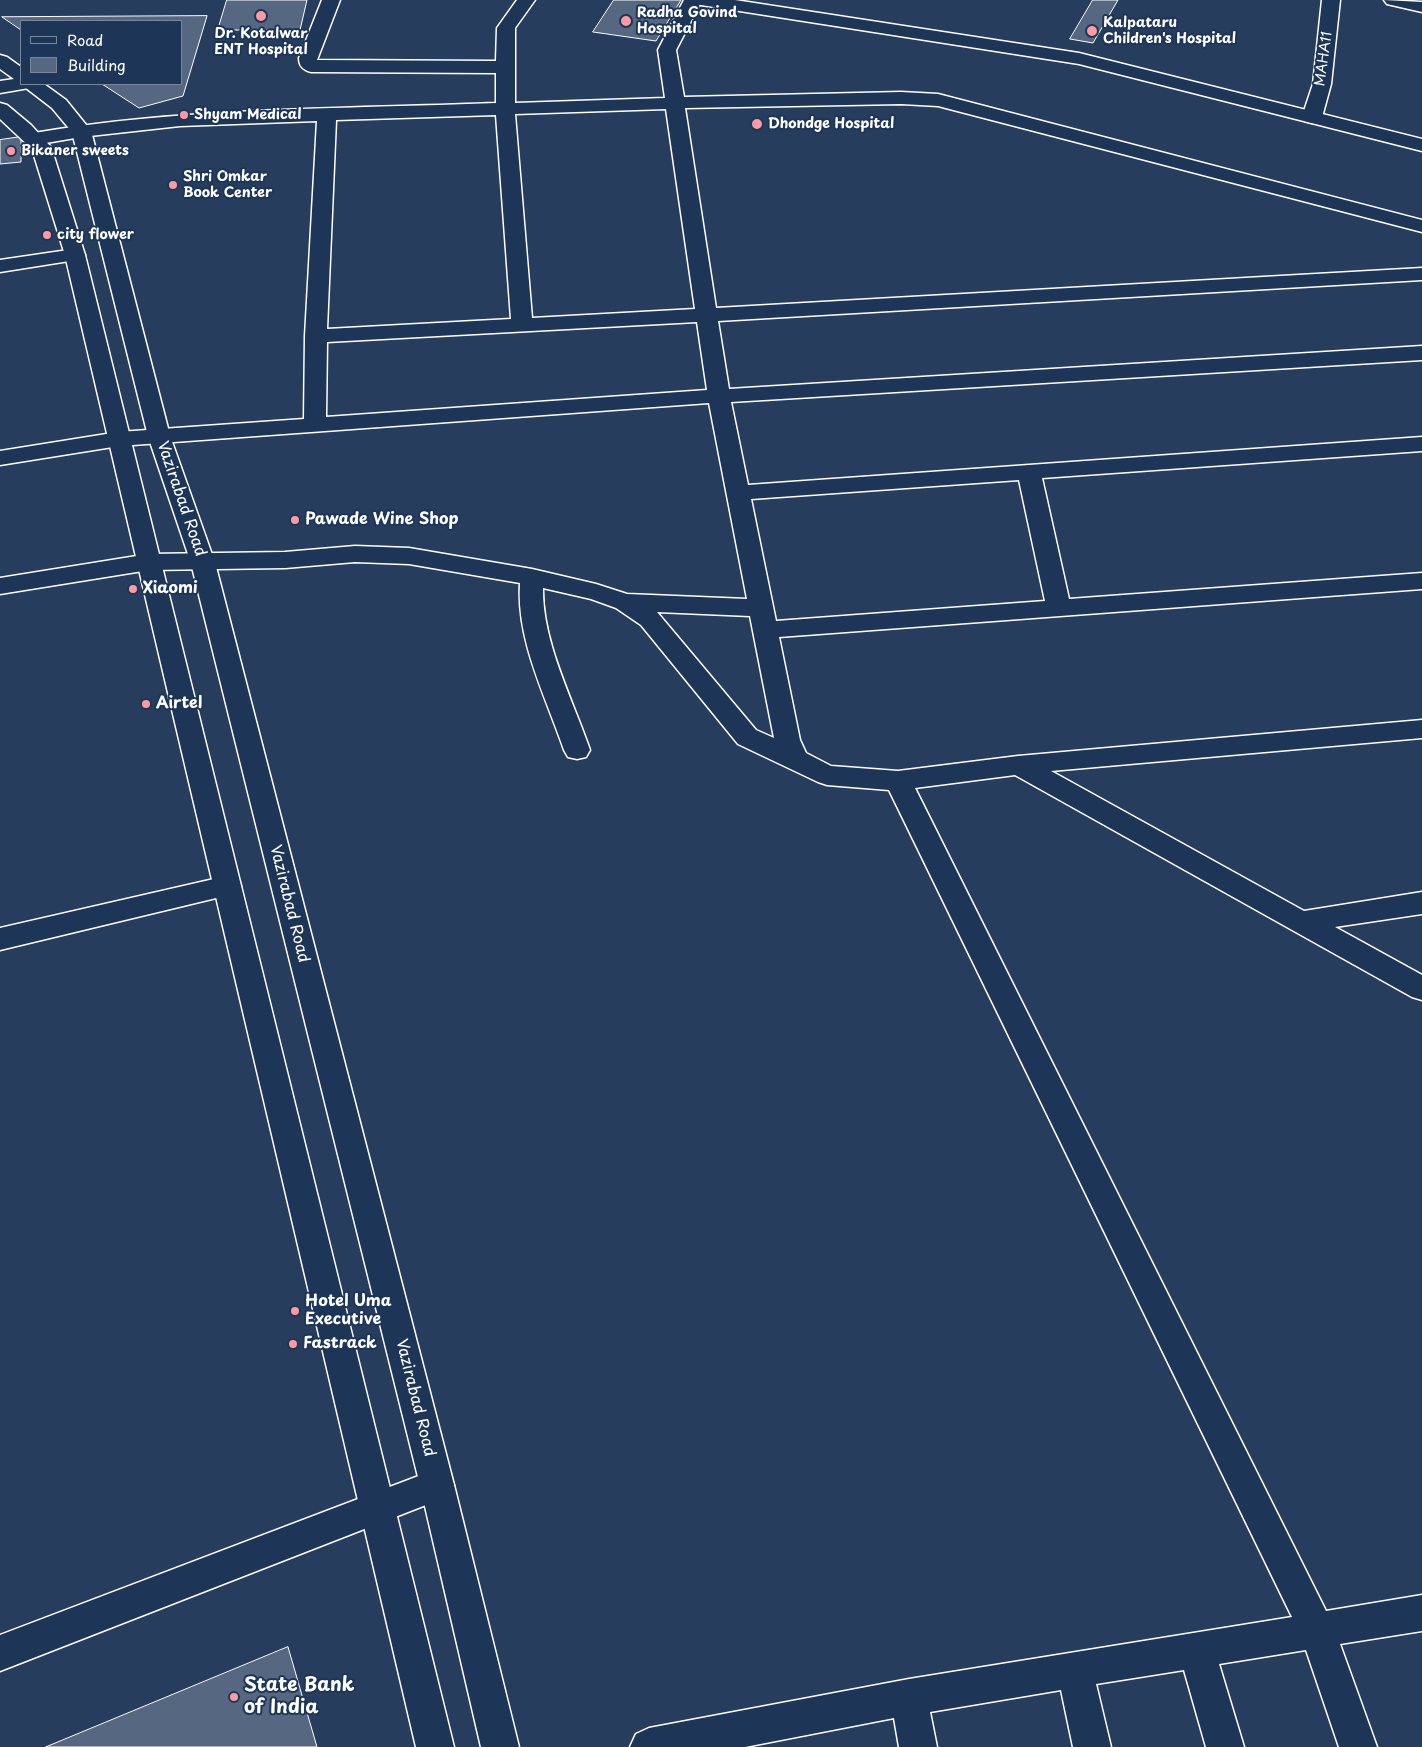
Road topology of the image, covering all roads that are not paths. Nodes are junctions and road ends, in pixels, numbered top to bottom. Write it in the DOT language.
graph roads {
  1 [pos="331,0"];
  2 [pos="526,0"];
  3 [pos="693,0"];
  4 [pos="701,0"];
  5 [pos="1331,0"];
  6 [pos="1393,0"];
  7 [pos="1422,7"];
  8 [pos="0,61"];
  9 [pos="506,67"];
  10 [pos="20,74"];
  11 [pos="20,84"];
  12 [pos="34,85"];
  13 [pos="0,88"];
  14 [pos="675,103"];
  15 [pos="0,109"];
  16 [pos="505,109"];
  17 [pos="327,116"];
  18 [pos="1312,117"];
  19 [pos="81,131"];
  20 [pos="34,139"];
  21 [pos="1422,145"];
  22 [pos="1422,226"];
  23 [pos="75,255"];
  24 [pos="0,266"];
  25 [pos="1422,274"];
  26 [pos="707,315"];
  27 [pos="522,325"];
  28 [pos="316,336"];
  29 [pos="1422,353"];
  30 [pos="719,396"];
  31 [pos="315,425"];
  32 [pos="159,436"];
  33 [pos="119,439"];
  34 [pos="1422,444"];
  35 [pos="0,458"];
  36 [pos="1029,472"];
  37 [pos="738,493"];
  38 [pos="149,562"];
  39 [pos="203,562"];
  40 [pos="532,577"];
  41 [pos="1422,581"];
  42 [pos="0,586"];
  43 [pos="625,602"];
  44 [pos="1060,608"];
  45 [pos="763,619"];
  46 [pos="1422,729"];
  47 [pos="577,750"];
  48 [pos="795,759"];
  49 [pos="1018,764"];
  50 [pos="898,781"];
  51 [pos="226,886"];
  52 [pos="1422,902"];
  53 [pos="1300,922"];
  54 [pos="0,939"];
  55 [pos="1422,989"];
  56 [pos="437,1485"];
  57 [pos="377,1507"];
  58 [pos="1422,1614"];
  59 [pos="1316,1630"];
  60 [pos="1196,1649"];
  61 [pos="0,1652"];
  62 [pos="1074,1669"];
  63 [pos="909,1696"];
  64 [pos="435,1747"];
  65 [pos="500,1747"];
  66 [pos="649,1747"];
  67 [pos="918,1747"];
  68 [pos="1092,1747"];
  69 [pos="1225,1747"];
  70 [pos="1358,1747"];
  1 -- 9 [label="street"];
  2 -- 9 [label="street"];
  3 -- 14 [label="street"];
  4 -- 18 [label="street"];
  5 -- 18 [label="street, MAHA11"];
  6 -- 7 [label="street"];
  8 -- 10 [label="street"];
  9 -- 16 [label="street"];
  11 -- 13 [label="street"];
  12 -- 19 [label="street, Vazirabad Road"];
  14 -- 16 [label="street"];
  14 -- 22 [label="street"];
  14 -- 26 [label="street"];
  15 -- 20 [label="street"];
  16 -- 17 [label="street"];
  16 -- 27 [label="street"];
  17 -- 19 [label="street"];
  17 -- 28 [label="street"];
  18 -- 21 [label="street"];
  19 -- 20 [label="street"];
  19 -- 32 [label="street, Vazirabad Road"];
  20 -- 23 [label="street"];
  23 -- 24 [label="street"];
  23 -- 33 [label="street"];
  25 -- 26 [label="street"];
  26 -- 27 [label="street"];
  26 -- 30 [label="street"];
  27 -- 28 [label="street"];
  28 -- 31 [label="street"];
  29 -- 30 [label="street"];
  30 -- 31 [label="street"];
  30 -- 37 [label="street"];
  31 -- 32 [label="street"];
  32 -- 33 [label="street"];
  32 -- 39 [label="street, Vazirabad Road"];
  33 -- 35 [label="street"];
  33 -- 38 [label="street"];
  34 -- 36 [label="street"];
  36 -- 37 [label="street"];
  36 -- 44 [label="street"];
  37 -- 45 [label="street"];
  38 -- 39 [label="street"];
  38 -- 42 [label="street"];
  38 -- 51 [label="street"];
  39 -- 40 [label="street"];
  39 -- 56 [label="street, Vazirabad Road"];
  40 -- 43 [label="street"];
  40 -- 47 [label="street"];
  41 -- 44 [label="street"];
  43 -- 45 [label="street"];
  43 -- 48 [label="street"];
  44 -- 45 [label="street"];
  45 -- 48 [label="street"];
  46 -- 49 [label="street"];
  48 -- 50 [label="street"];
  49 -- 50 [label="street"];
  49 -- 53 [label="street"];
  50 -- 59 [label="street"];
  51 -- 54 [label="street"];
  51 -- 57 [label="street"];
  52 -- 53 [label="street"];
  53 -- 55 [label="street"];
  56 -- 57 [label="street"];
  56 -- 65 [label="street, Vazirabad Road"];
  57 -- 61 [label="street"];
  57 -- 64 [label="street"];
  58 -- 59 [label="street"];
  59 -- 60 [label="street"];
  59 -- 70 [label="street"];
  60 -- 62 [label="street"];
  60 -- 69 [label="street"];
  62 -- 63 [label="street"];
  62 -- 68 [label="street"];
  63 -- 66 [label="street"];
  63 -- 67 [label="street"];
}
